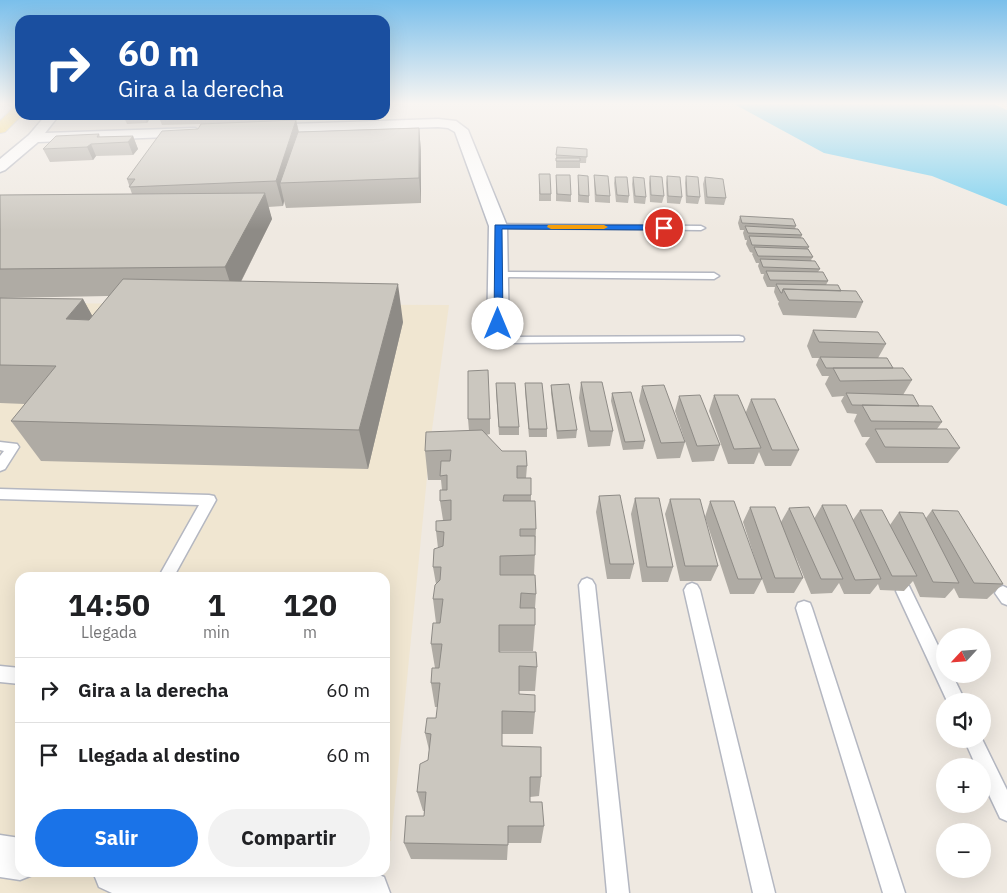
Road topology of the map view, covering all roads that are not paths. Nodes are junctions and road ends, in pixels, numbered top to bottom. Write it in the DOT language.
graph roads {
  1 [pos="25,146"];
  2 [pos="467,146"];
  3 [pos="0,168"];
  4 [pos="498,226"];
  5 [pos="701,228"];
  6 [pos="498,275"];
  7 [pos="714,276"];
  8 [pos="498,340"];
  9 [pos="739,340"];
  10 [pos="0,446"];
  11 [pos="0,466"];
  12 [pos="0,494"];
  13 [pos="168,572"];
  14 [pos="587,585"];
  15 [pos="692,590"];
  16 [pos="904,590"];
  17 [pos="804,608"];
  18 [pos="0,674"];
  19 [pos="15,676"];
  20 [pos="952,693"];
  21 [pos="977,748"];
  22 [pos="1007,811"];
  23 [pos="0,856"];
  24 [pos="15,858"];
  25 [pos="147,877"];
  26 [pos="242,891"];
  27 [pos="368,893"];
  28 [pos="618,893"];
  29 [pos="764,893"];
  30 [pos="894,893"];
  1 -- 3 [label="street"];
  2 -- 4 [label="street"];
  4 -- 5 [label="lane"];
  4 -- 6 [label="street"];
  6 -- 7 [label="lane"];
  6 -- 8 [label="street"];
  8 -- 9 [label="lane"];
  10 -- 11 [label="lane"];
  12 -- 13 [label="lane"];
  14 -- 28 [label="lane"];
  15 -- 29 [label="lane"];
  16 -- 20 [label="lane"];
  17 -- 30 [label="lane"];
  18 -- 19 [label="lane"];
  21 -- 22 [label="lane"];
  23 -- 24 [label="street"];
  25 -- 26 [label="street"];
  26 -- 27 [label="street"];
}
